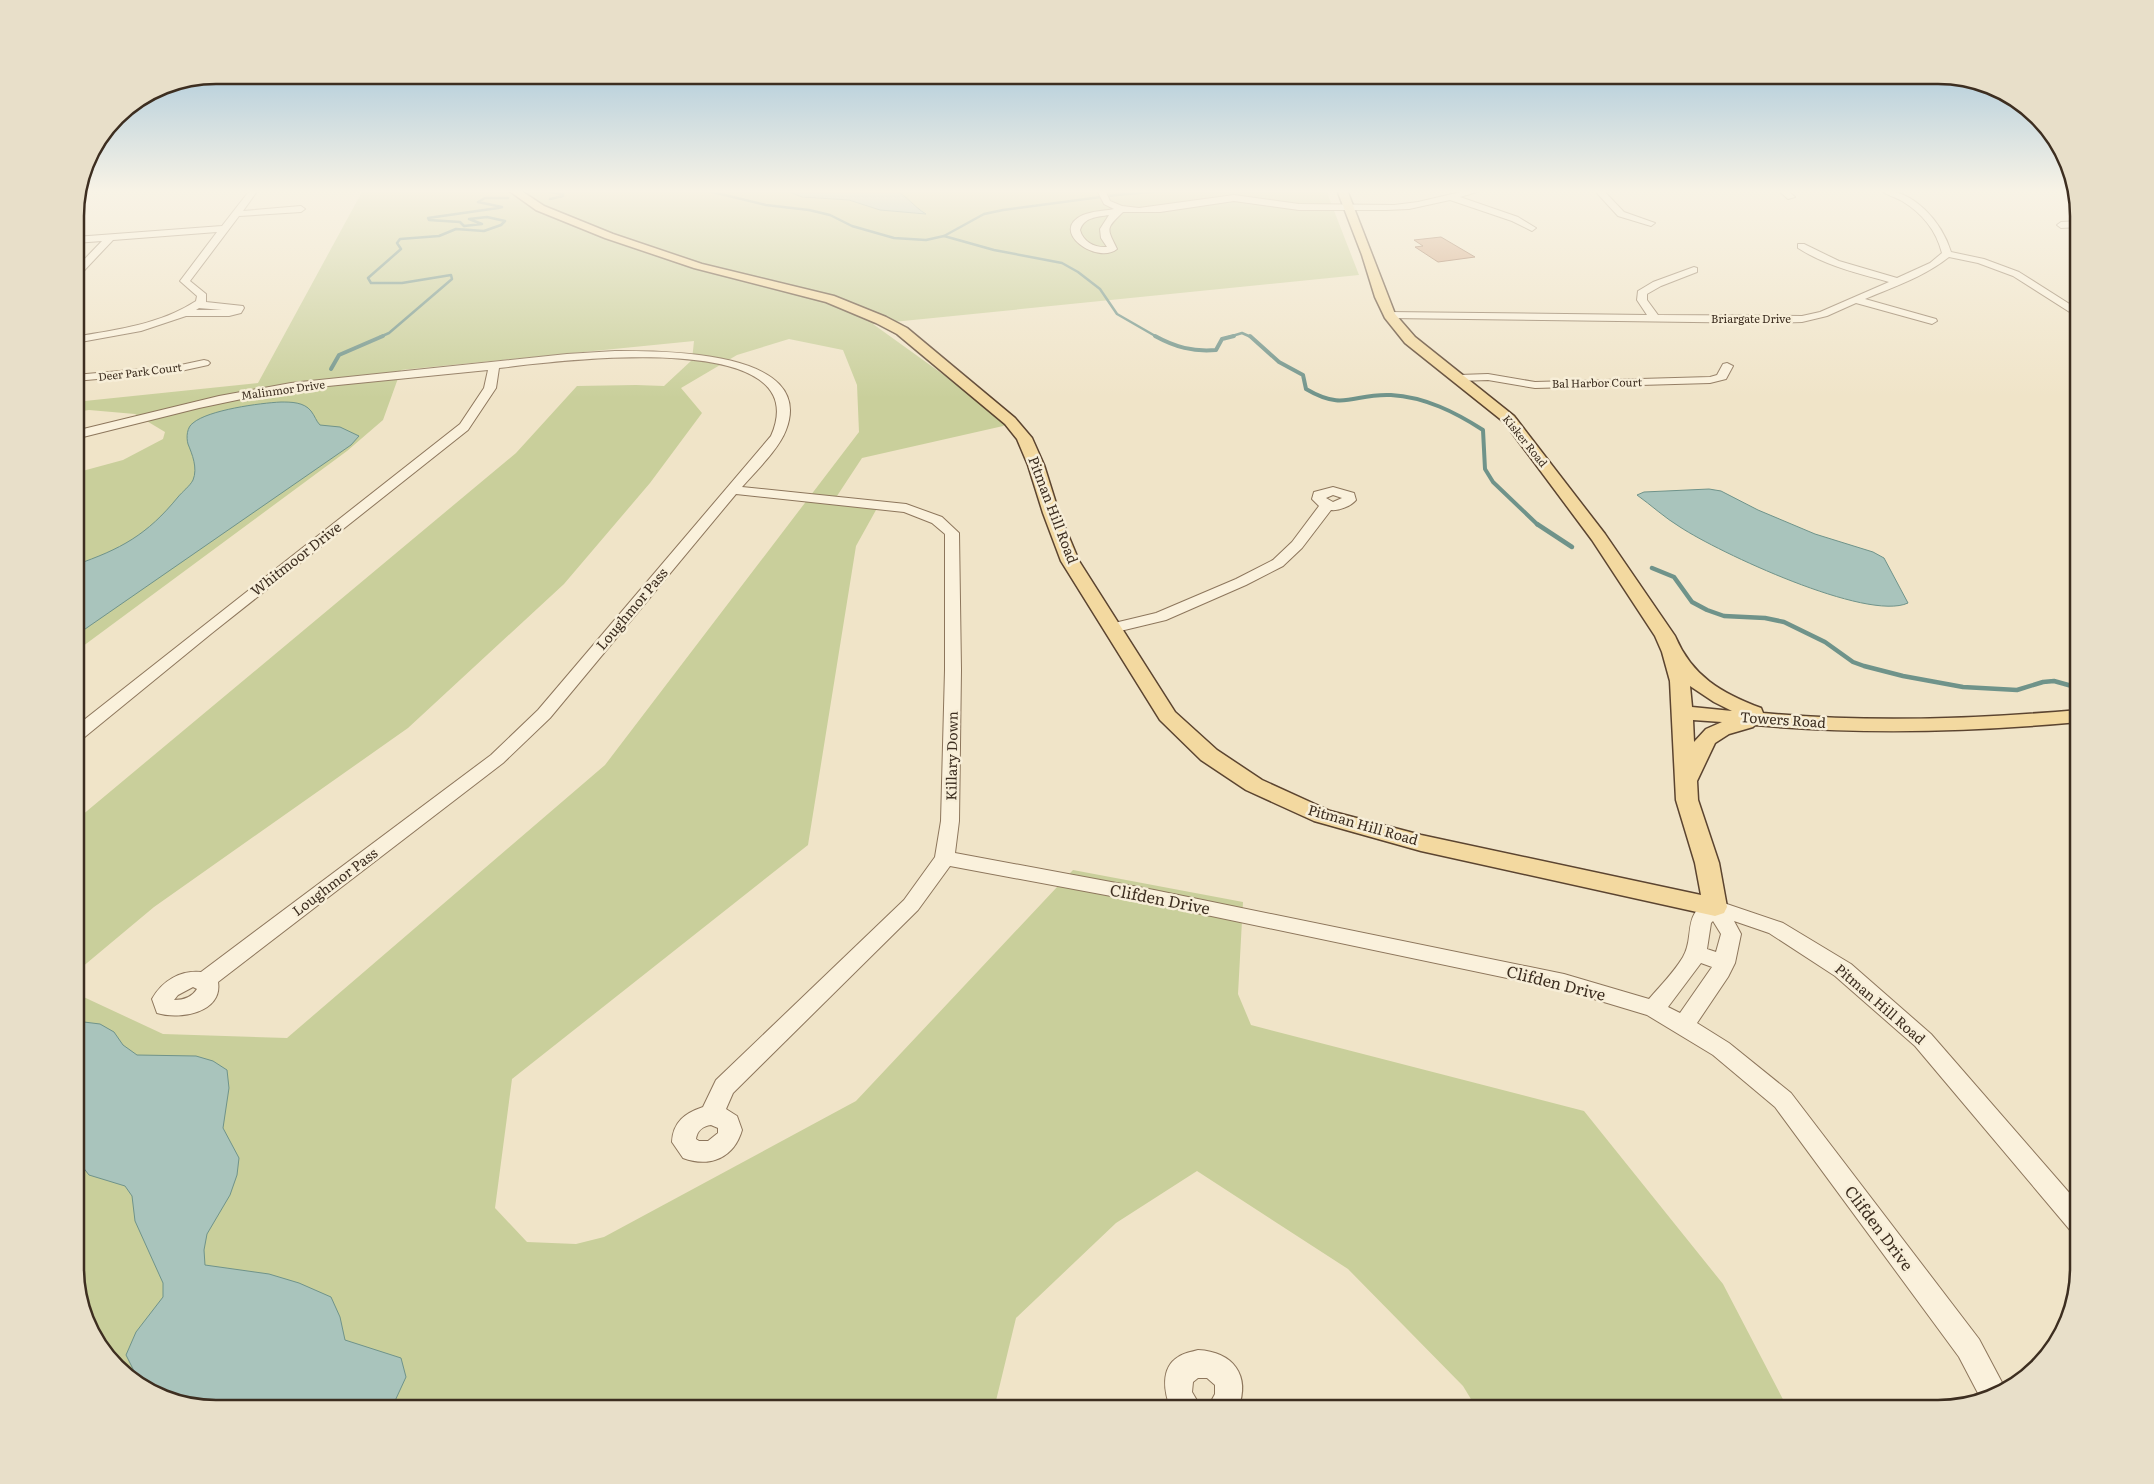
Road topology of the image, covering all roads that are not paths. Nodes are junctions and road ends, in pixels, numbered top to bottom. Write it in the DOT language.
graph roads {
  1 [pos="201,259"];
  2 [pos="678,259"];
  3 [pos="1369,259"];
  4 [pos="1824,259"];
  5 [pos="1940,259"];
  6 [pos="1973,259"];
  7 [pos="1694,270"];
  8 [pos="1898,281"];
  9 [pos="1854,300"];
  10 [pos="198,305"];
  11 [pos="2070,309"];
  12 [pos="187,313"];
  13 [pos="1396,315"];
  14 [pos="1655,319"];
  15 [pos="1932,321"];
  16 [pos="84,338"];
  17 [pos="204,363"];
  18 [pos="494,366"];
  19 [pos="1727,366"];
  20 [pos="84,377"];
  21 [pos="1459,378"];
  22 [pos="84,433"];
  23 [pos="732,490"];
  24 [pos="1327,505"];
  25 [pos="1112,628"];
  26 [pos="1672,652"];
  27 [pos="1683,713"];
  28 [pos="2070,717"];
  29 [pos="1774,720"];
  30 [pos="1811,722"];
  31 [pos="84,729"];
  32 [pos="1685,785"];
  33 [pos="945,858"];
  34 [pos="1715,907"];
  35 [pos="1696,953"];
  36 [pos="1724,963"];
  37 [pos="204,981"];
  38 [pos="1654,1009"];
  39 [pos="1683,1025"];
  40 [pos="711,1115"];
  41 [pos="2070,1212"];
  42 [pos="1991,1389"];
  43 [pos="1181,1400"];
  44 [pos="1227,1400"];
  1 -- 10 [label="street"];
  2 -- 25 [label="main road, Pitman Hill Road"];
  3 -- 13 [label="main road, Kisker Road"];
  4 -- 8 [label="street"];
  5 -- 8 [label="street, Briargate Drive"];
  6 -- 11 [label="street"];
  7 -- 14 [label="street"];
  8 -- 9 [label="street, Briargate Drive"];
  9 -- 14 [label="street, Briargate Drive"];
  9 -- 15 [label="street"];
  10 -- 12 [label="street"];
  10 -- 12 [label="street"];
  12 -- 16 [label="street"];
  13 -- 14 [label="street, Briargate Drive"];
  13 -- 21 [label="main road, Kisker Road"];
  17 -- 20 [label="street, Deer Park Court"];
  18 -- 22 [label="street, Malinmor Drive"];
  18 -- 23 [label="street, Loughmor Pass"];
  18 -- 31 [label="street, Whitmoor Drive"];
  19 -- 21 [label="street, Bal Harbor Court"];
  21 -- 26 [label="main road, Kisker Road"];
  23 -- 33 [label="street, Killary Down"];
  23 -- 37 [label="street, Loughmor Pass"];
  24 -- 25 [label="street"];
  25 -- 34 [label="main road, Pitman Hill Road"];
  26 -- 27 [label="main road, Kisker Road"];
  26 -- 30 [label="main road"];
  27 -- 29 [label="main road, Towers Road"];
  27 -- 32 [label="main road"];
  28 -- 30 [label="main road, Towers Road"];
  29 -- 30 [label="main road, Towers Road"];
  29 -- 32 [label="main road"];
  32 -- 34 [label="main road"];
  33 -- 38 [label="street, Clifden Drive"];
  33 -- 40 [label="street, Killary Down"];
  34 -- 35 [label="street"];
  34 -- 36 [label="street"];
  34 -- 41 [label="street, Pitman Hill Road"];
  35 -- 36 [label="street"];
  35 -- 38 [label="street"];
  36 -- 39 [label="street"];
  38 -- 39 [label="street, Clifden Drive"];
  39 -- 42 [label="street, Clifden Drive"];
  43 -- 44 [label="street"];
}
